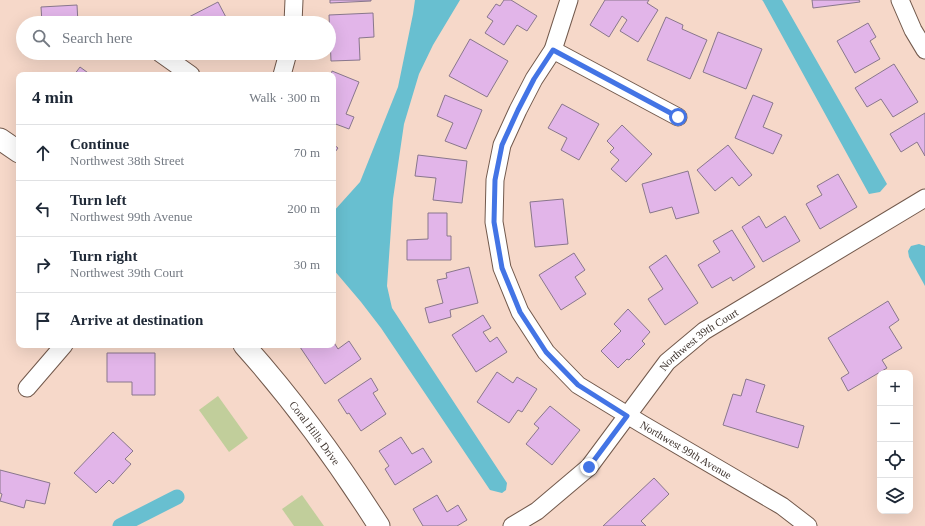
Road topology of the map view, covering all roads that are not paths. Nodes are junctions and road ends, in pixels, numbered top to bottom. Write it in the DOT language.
graph roads {
  1 [pos="294,0"];
  2 [pos="569,0"];
  3 [pos="900,0"];
  4 [pos="293,16"];
  5 [pos="553,50"];
  6 [pos="925,50"];
  7 [pos="170,60"];
  8 [pos="286,60"];
  9 [pos="187,72"];
  10 [pos="283,72"];
  11 [pos="678,117"];
  12 [pos="0,139"];
  13 [pos="16,150"];
  14 [pos="925,198"];
  15 [pos="61,348"];
  16 [pos="247,348"];
  17 [pos="26,388"];
  18 [pos="627,416"];
  19 [pos="379,526"];
  20 [pos="512,526"];
  21 [pos="808,526"];
  1 -- 4 [label="street"];
  2 -- 5 [label="street, Northwest 99th Avenue"];
  3 -- 6 [label="street"];
  5 -- 11 [label="street"];
  5 -- 18 [label="street, Northwest 99th Avenue"];
  7 -- 9 [label="street"];
  8 -- 10 [label="street"];
  12 -- 13 [label="street"];
  14 -- 18 [label="street, Northwest 39th Court"];
  15 -- 17 [label="street"];
  16 -- 19 [label="street, Coral Hills Drive"];
  18 -- 20 [label="street, Northwest 39th Court"];
  18 -- 21 [label="street, Northwest 99th Avenue"];
}
